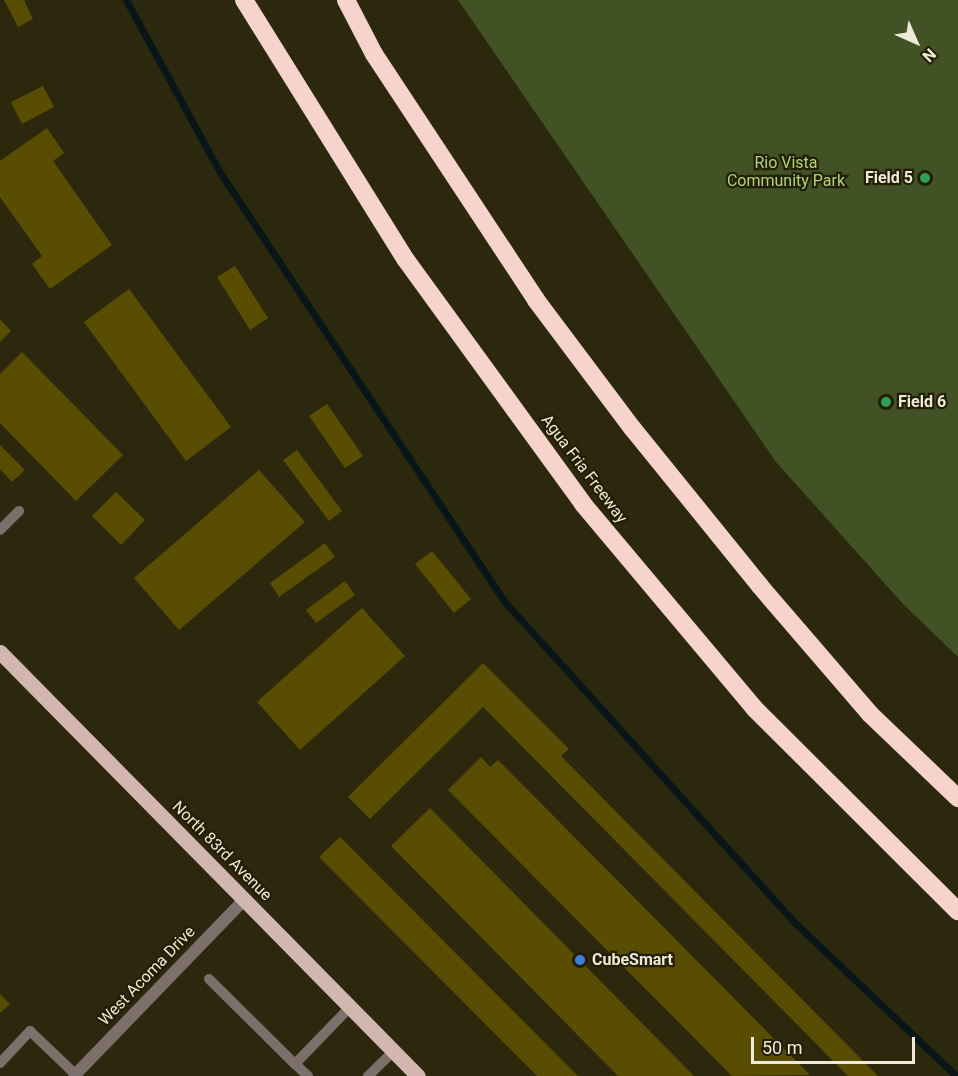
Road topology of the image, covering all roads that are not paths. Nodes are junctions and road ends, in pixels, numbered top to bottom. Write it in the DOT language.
graph roads {
  1 [pos="244,0"];
  2 [pos="346,0"];
  3 [pos="19,511"];
  4 [pos="0,530"];
  5 [pos="0,652"];
  6 [pos="958,798"];
  7 [pos="245,899"];
  8 [pos="958,912"];
  9 [pos="209,979"];
  10 [pos="350,1007"];
  11 [pos="394,1051"];
  12 [pos="0,1063"];
  13 [pos="295,1064"];
  14 [pos="75,1075"];
  15 [pos="308,1076"];
  16 [pos="368,1076"];
  17 [pos="418,1076"];
  1 -- 8 [label="highway, Agua Fria Freeway"];
  2 -- 6 [label="highway"];
  3 -- 4 [label="lane"];
  5 -- 7 [label="main road, North 83rd Avenue"];
  7 -- 10 [label="main road, North 83rd Avenue"];
  7 -- 14 [label="street, West Acoma Drive"];
  9 -- 13 [label="lane"];
  10 -- 11 [label="main road, North 83rd Avenue"];
  10 -- 13 [label="lane"];
  11 -- 16 [label="lane"];
  11 -- 17 [label="main road, North 83rd Avenue"];
  12 -- 14 [label="lane"];
  13 -- 15 [label="lane"];
}
